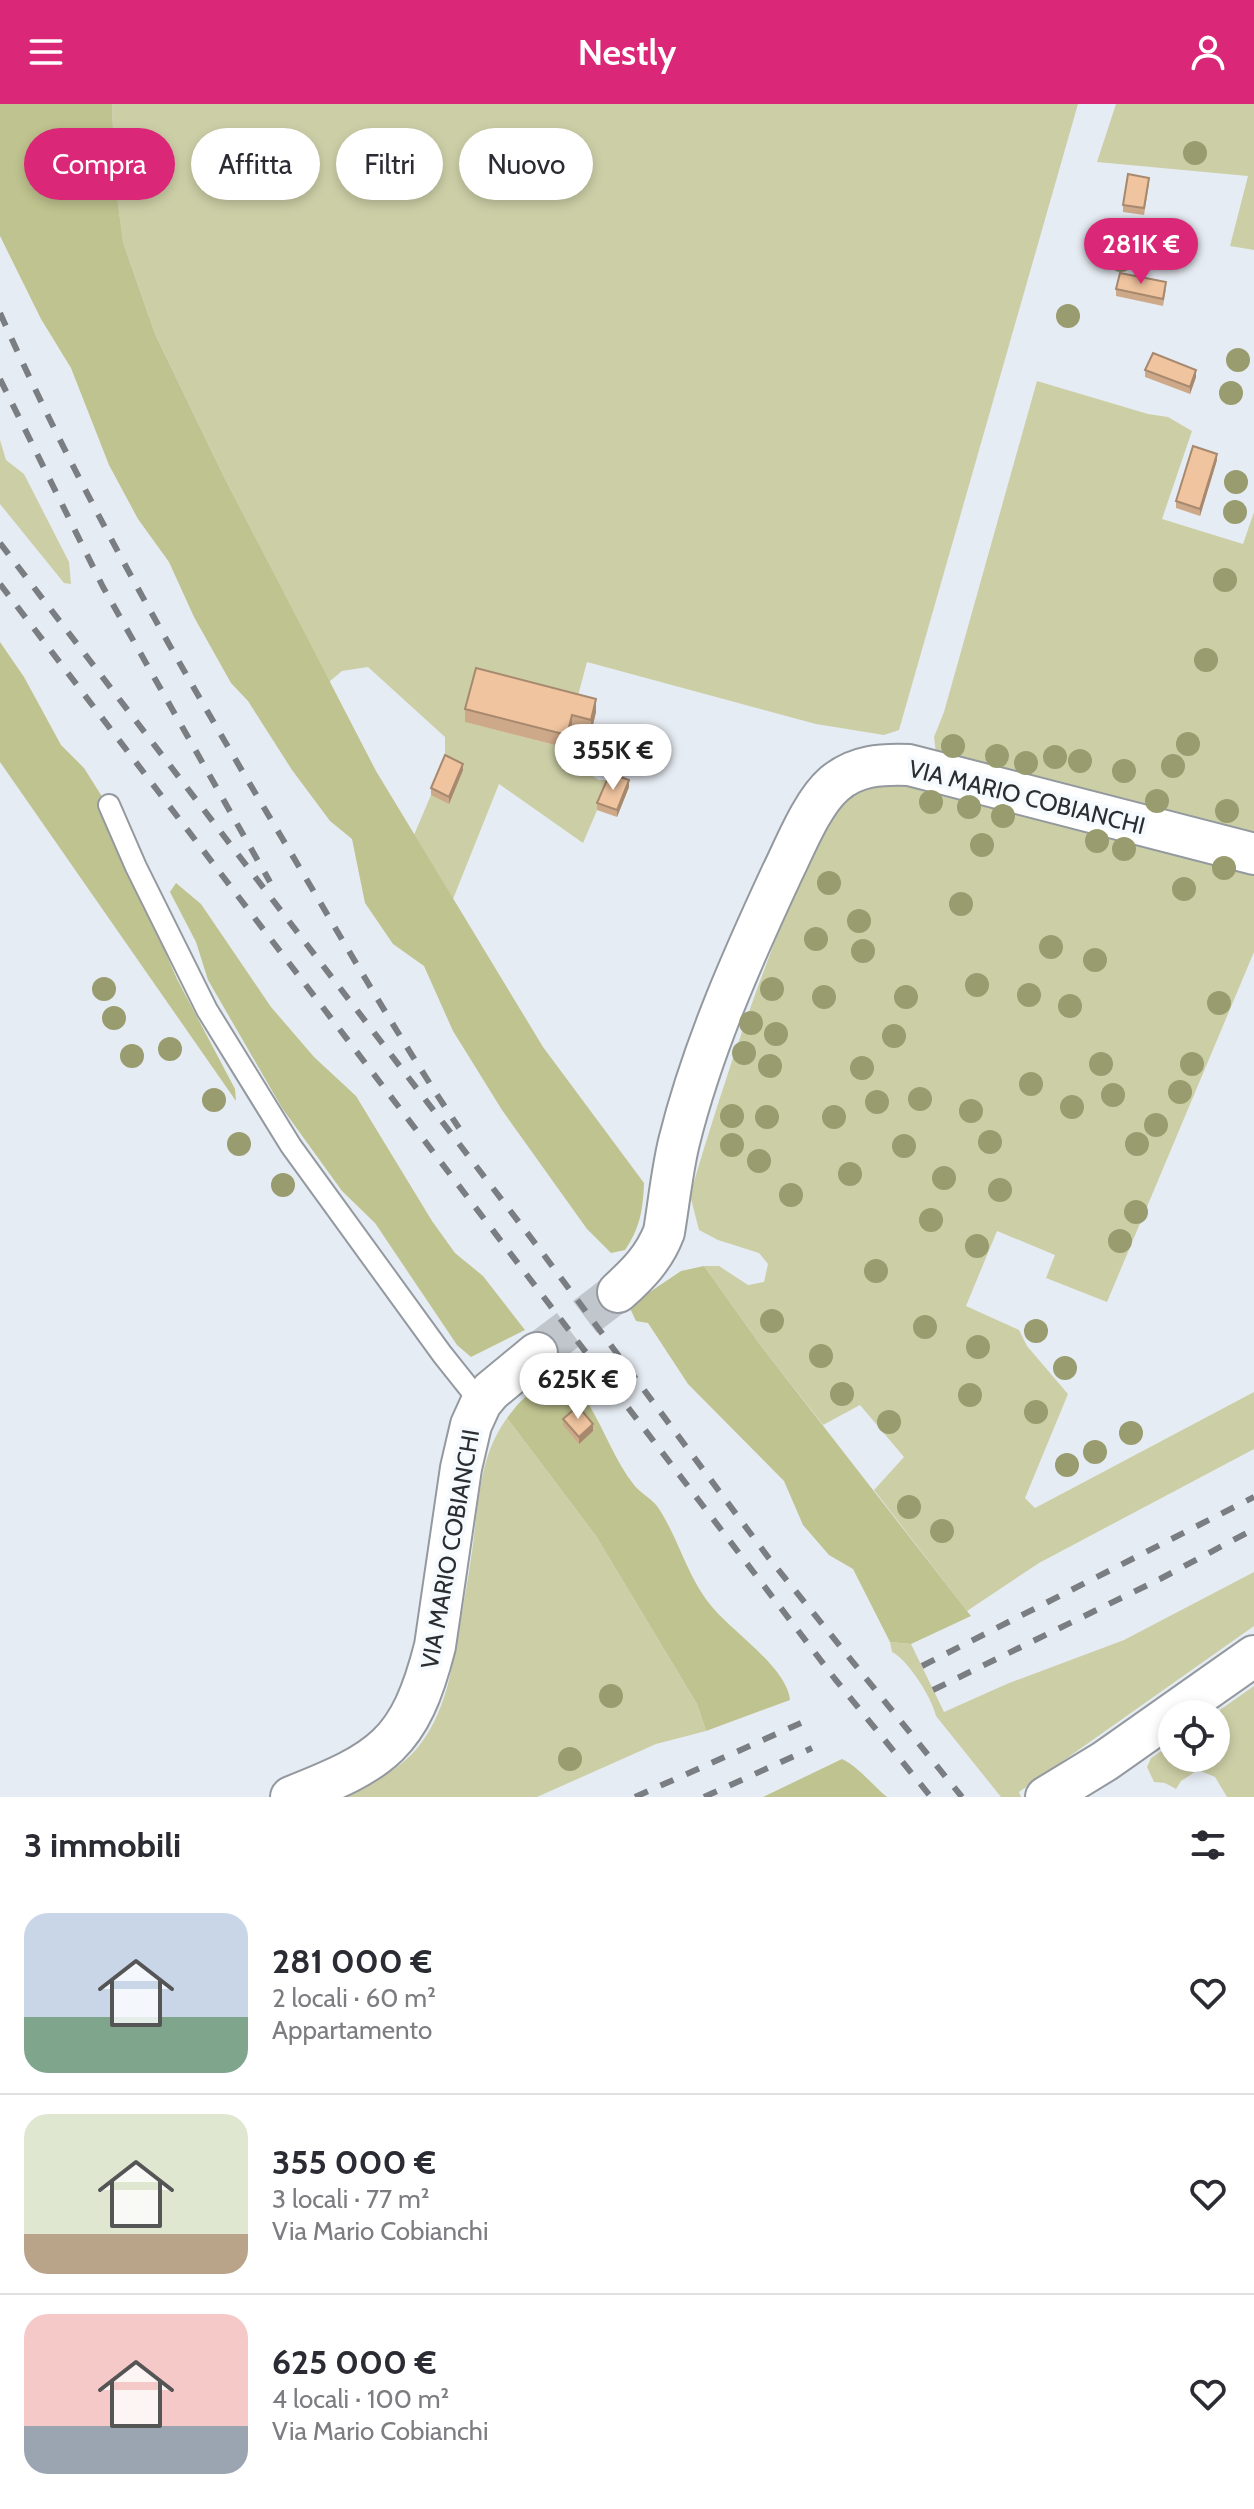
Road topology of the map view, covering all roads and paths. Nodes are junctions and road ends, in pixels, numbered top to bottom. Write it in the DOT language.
graph roads {
  1 [pos="109,805"];
  2 [pos="1254,854"];
  3 [pos="618,1292"];
  4 [pos="537,1353"];
  5 [pos="481,1403"];
  6 [pos="1254,1656"];
  7 [pos="291,1797"];
  8 [pos="1046,1797"];
  1 -- 5 [label="lane"];
  2 -- 3 [label="street, VIA MARIO COBIANCHI"];
  4 -- 5 [label="street, VIA MARIO COBIANCHI"];
  5 -- 7 [label="street, VIA MARIO COBIANCHI"];
  6 -- 8 [label="street"];
}
